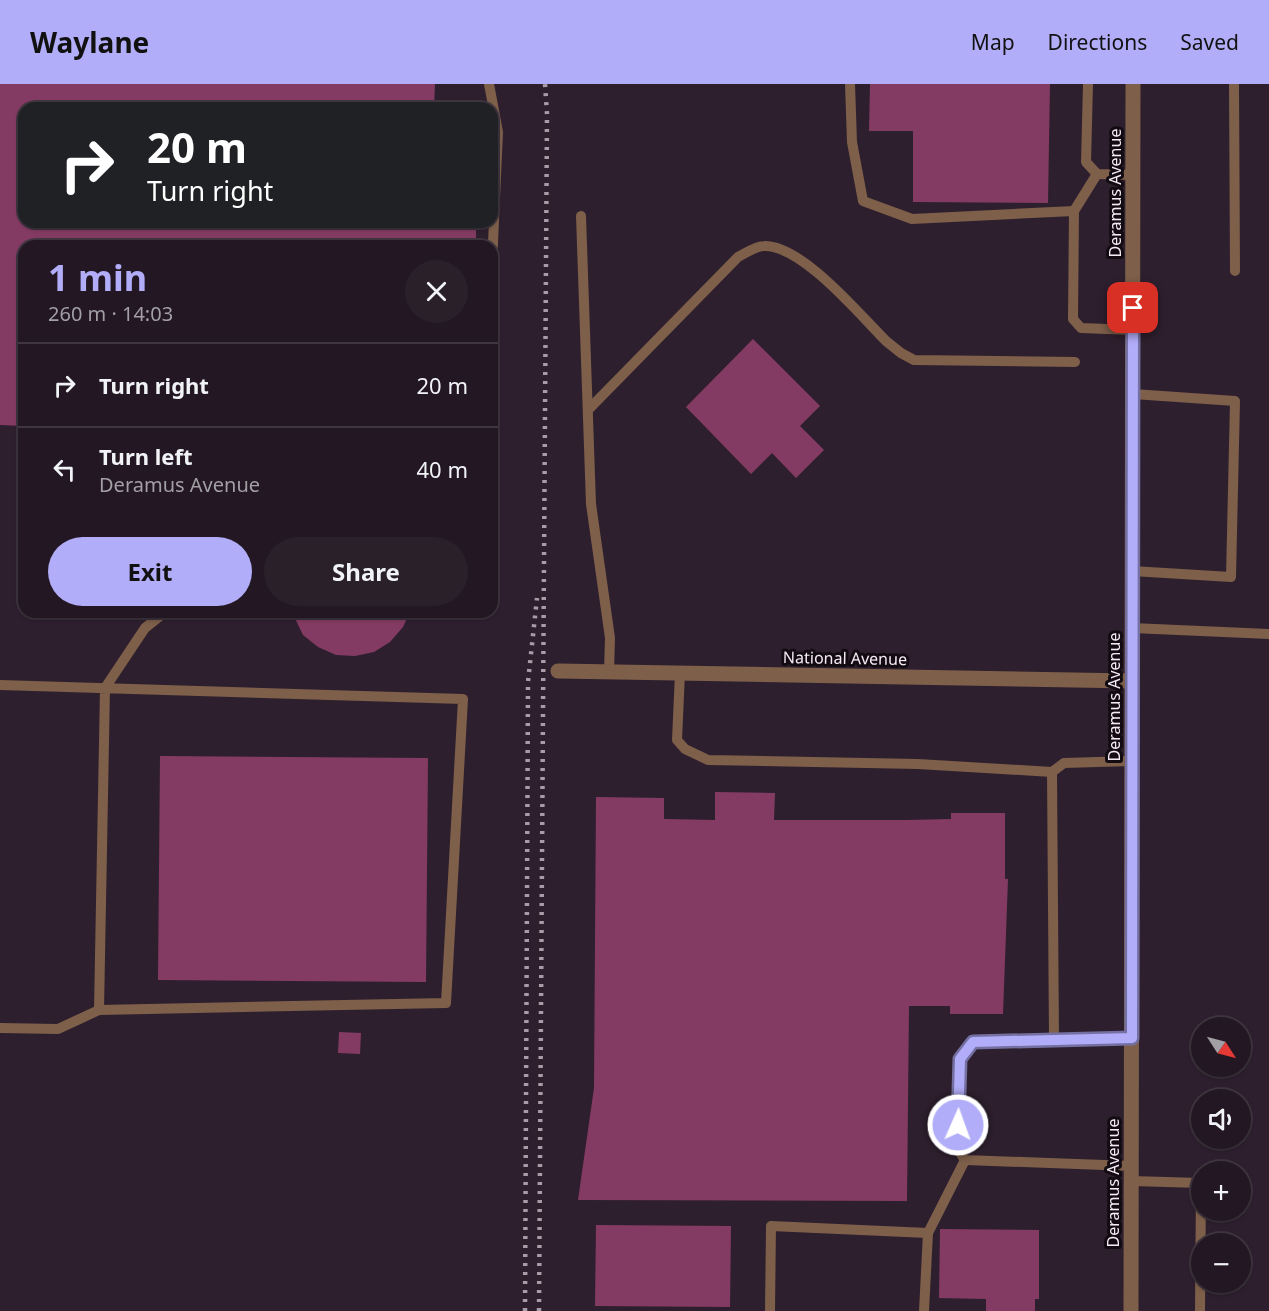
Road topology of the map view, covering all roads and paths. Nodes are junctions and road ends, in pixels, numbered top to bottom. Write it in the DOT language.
graph roads {
  1 [pos="489,84"];
  2 [pos="850,84"];
  3 [pos="1088,84"];
  4 [pos="1133,84"];
  5 [pos="1234,84"];
  6 [pos="492,102"];
  7 [pos="1096,174"];
  8 [pos="1133,175"];
  9 [pos="1074,211"];
  10 [pos="581,216"];
  11 [pos="1235,271"];
  12 [pos="1133,330"];
  13 [pos="1075,362"];
  14 [pos="1132,394"];
  15 [pos="589,409"];
  16 [pos="1132,571"];
  17 [pos="158,618"];
  18 [pos="1132,628"];
  19 [pos="1269,634"];
  20 [pos="558,671"];
  21 [pos="609,672"];
  22 [pos="680,673"];
  23 [pos="1132,681"];
  24 [pos="0,685"];
  25 [pos="105,688"];
  26 [pos="1132,762"];
  27 [pos="1052,772"];
  28 [pos="99,1010"];
  29 [pos="0,1028"];
  30 [pos="1132,1038"];
  31 [pos="1054,1040"];
  32 [pos="965,1160"];
  33 [pos="1131,1173"];
  34 [pos="928,1233"];
  35 [pos="770,1311"];
  36 [pos="924,1311"];
  37 [pos="1131,1311"];
  38 [pos="1200,1311"];
  1 -- 6 [label="lane"];
  2 -- 9 [label="lane"];
  3 -- 7 [label="lane"];
  4 -- 8 [label="street, Deramus Avenue"];
  5 -- 11 [label="lane"];
  7 -- 8 [label="lane"];
  7 -- 9 [label="lane"];
  8 -- 12 [label="street, Deramus Avenue"];
  9 -- 12 [label="lane"];
  10 -- 15 [label="lane"];
  12 -- 14 [label="street, Deramus Avenue"];
  13 -- 15 [label="lane"];
  14 -- 16 [label="street, Deramus Avenue"];
  14 -- 16 [label="lane"];
  15 -- 21 [label="lane"];
  16 -- 18 [label="street, Deramus Avenue"];
  17 -- 25 [label="lane"];
  18 -- 19 [label="lane"];
  18 -- 23 [label="street, Deramus Avenue"];
  20 -- 21 [label="street, National Avenue"];
  21 -- 22 [label="street, National Avenue"];
  22 -- 23 [label="street, National Avenue"];
  22 -- 27 [label="lane"];
  23 -- 26 [label="street, Deramus Avenue"];
  24 -- 25 [label="lane"];
  25 -- 28 [label="lane"];
  25 -- 28 [label="lane"];
  26 -- 27 [label="lane"];
  26 -- 30 [label="street, Deramus Avenue"];
  27 -- 31 [label="lane"];
  28 -- 29 [label="lane"];
  30 -- 31 [label="lane"];
  30 -- 33 [label="street, Deramus Avenue"];
  31 -- 32 [label="lane"];
  32 -- 33 [label="lane"];
  32 -- 34 [label="lane"];
  33 -- 37 [label="street, Deramus Avenue"];
  33 -- 38 [label="lane"];
  34 -- 35 [label="lane"];
  34 -- 36 [label="lane"];
}
